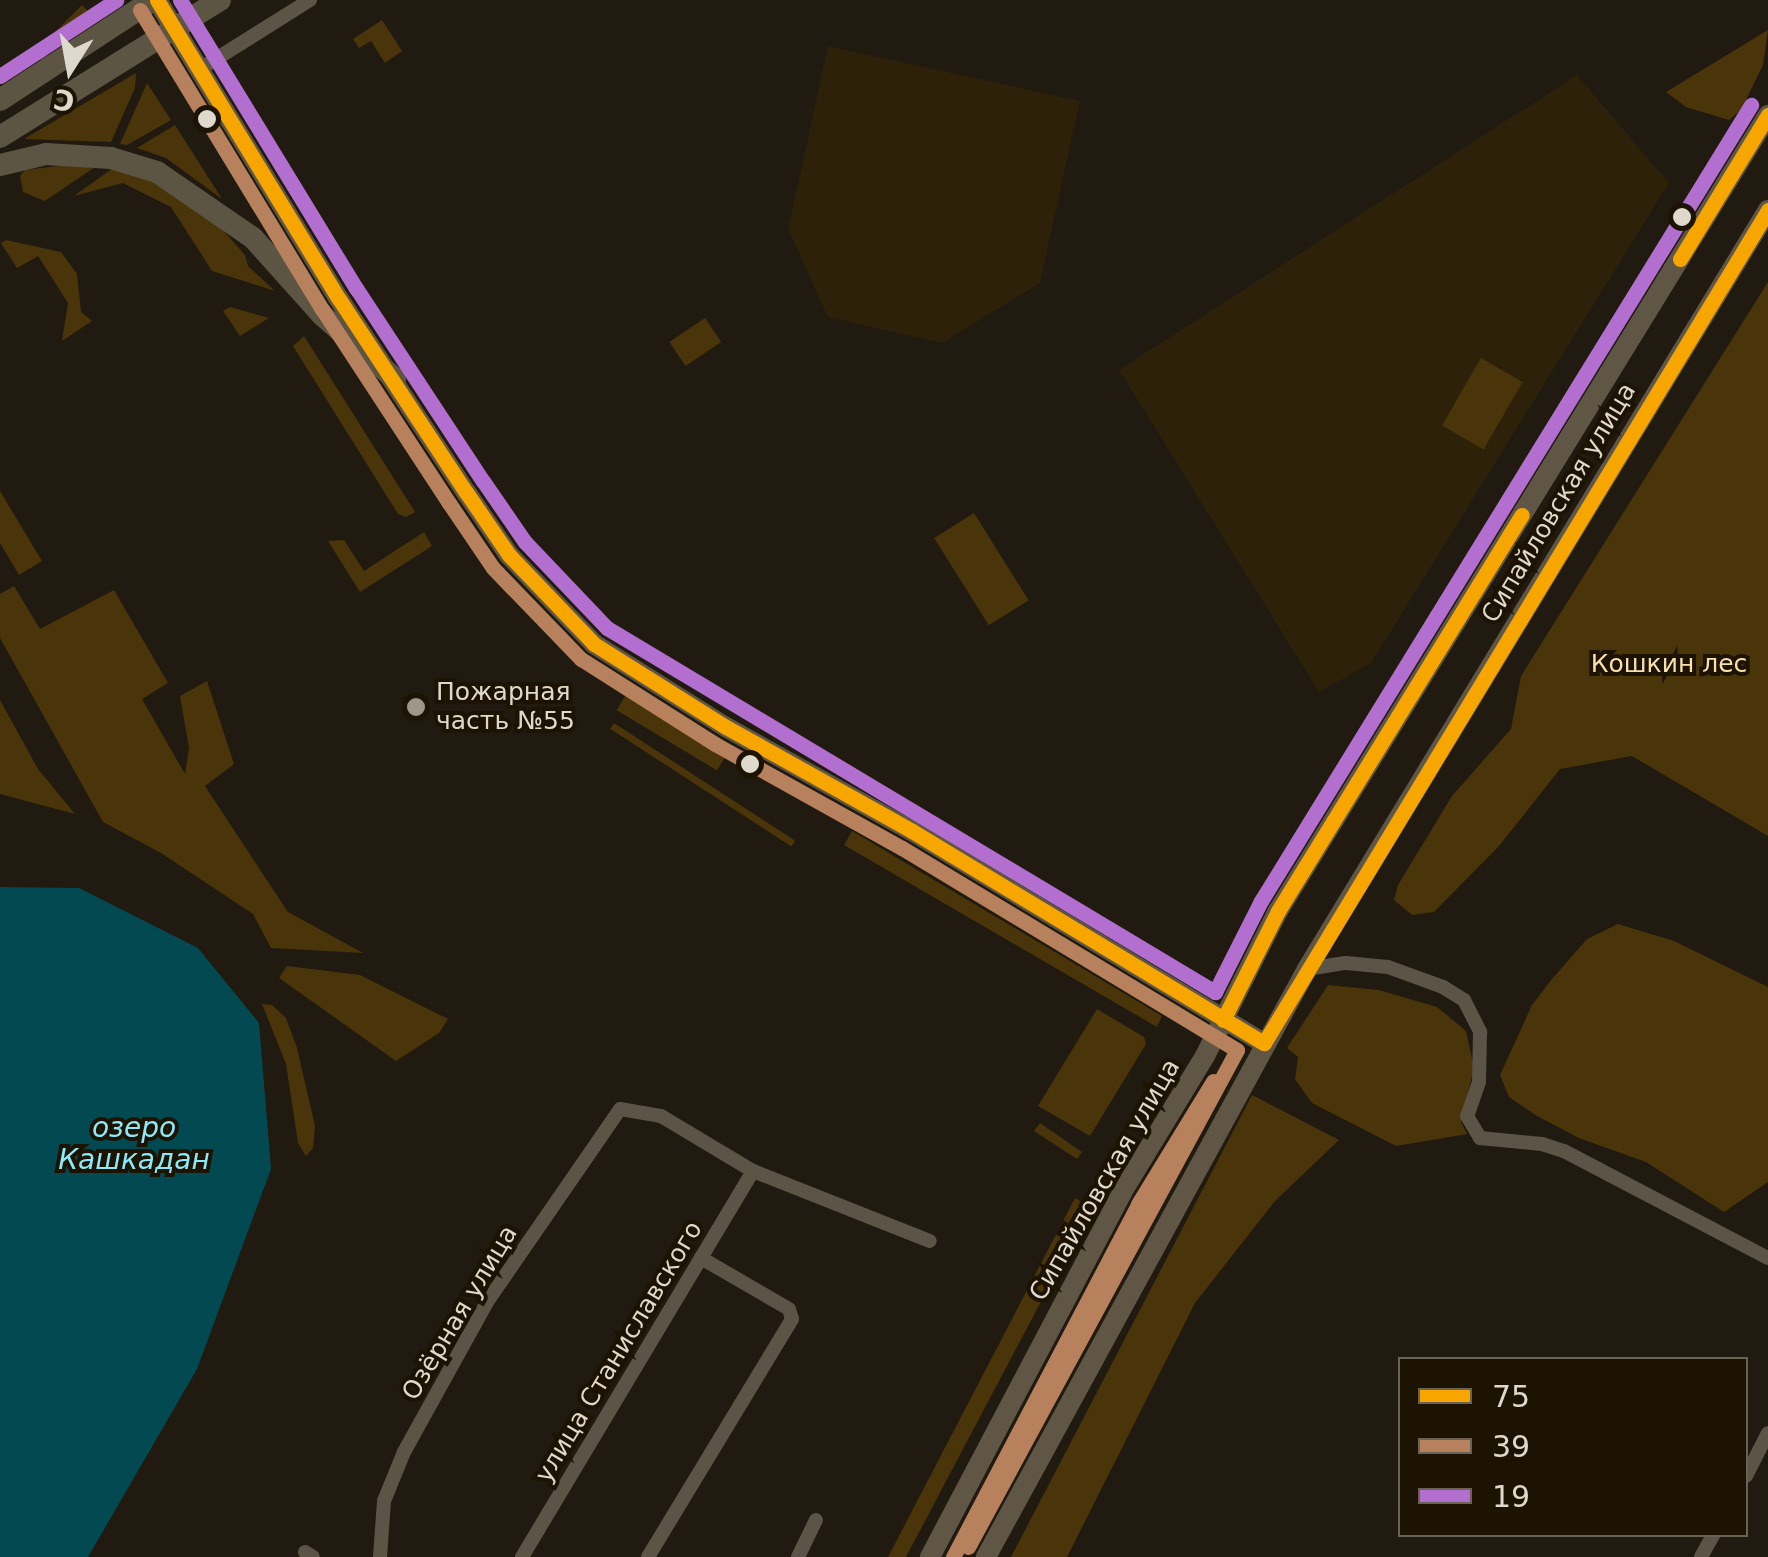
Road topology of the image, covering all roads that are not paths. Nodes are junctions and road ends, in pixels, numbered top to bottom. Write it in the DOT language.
graph roads {
  1 [pos="155,0"];
  2 [pos="220,0"];
  3 [pos="310,0"];
  4 [pos="173,28"];
  5 [pos="200,69"];
  6 [pos="0,100"];
  7 [pos="1768,115"];
  8 [pos="0,137"];
  9 [pos="0,165"];
  10 [pos="1768,210"];
  11 [pos="395,379"];
  12 [pos="1306,969"];
  13 [pos="1223,1020"];
  14 [pos="1264,1043"];
  15 [pos="754,1171"];
  16 [pos="930,1240"];
  17 [pos="702,1258"];
  18 [pos="1768,1258"];
  19 [pos="1768,1434"];
  20 [pos="1748,1472"];
  21 [pos="816,1520"];
  22 [pos="380,1557"];
  23 [pos="522,1557"];
  24 [pos="648,1557"];
  25 [pos="798,1557"];
  26 [pos="930,1557"];
  27 [pos="986,1557"];
  1 -- 4 [label="main road"];
  1 -- 6 [label="main road"];
  2 -- 4 [label="main road"];
  3 -- 5 [label="street"];
  4 -- 5 [label="main road"];
  4 -- 8 [label="main road"];
  5 -- 11 [label="main road"];
  7 -- 13 [label="main road, Сипайловская улица"];
  9 -- 11 [label="main road"];
  10 -- 12 [label="main road, Сипайловская улица"];
  11 -- 13 [label="main road"];
  12 -- 14 [label="main road, Сипайловская улица"];
  12 -- 18 [label="street"];
  13 -- 14 [label="main road"];
  13 -- 26 [label="main road, Сипайловская улица"];
  14 -- 27 [label="main road, Сипайловская улица"];
  15 -- 16 [label="street"];
  15 -- 17 [label="street, улица Станиславского"];
  15 -- 22 [label="street, Озёрная улица"];
  17 -- 23 [label="street, улица Станиславского"];
  17 -- 24 [label="street"];
  19 -- 20 [label="street"];
  21 -- 25 [label="street"];
}
